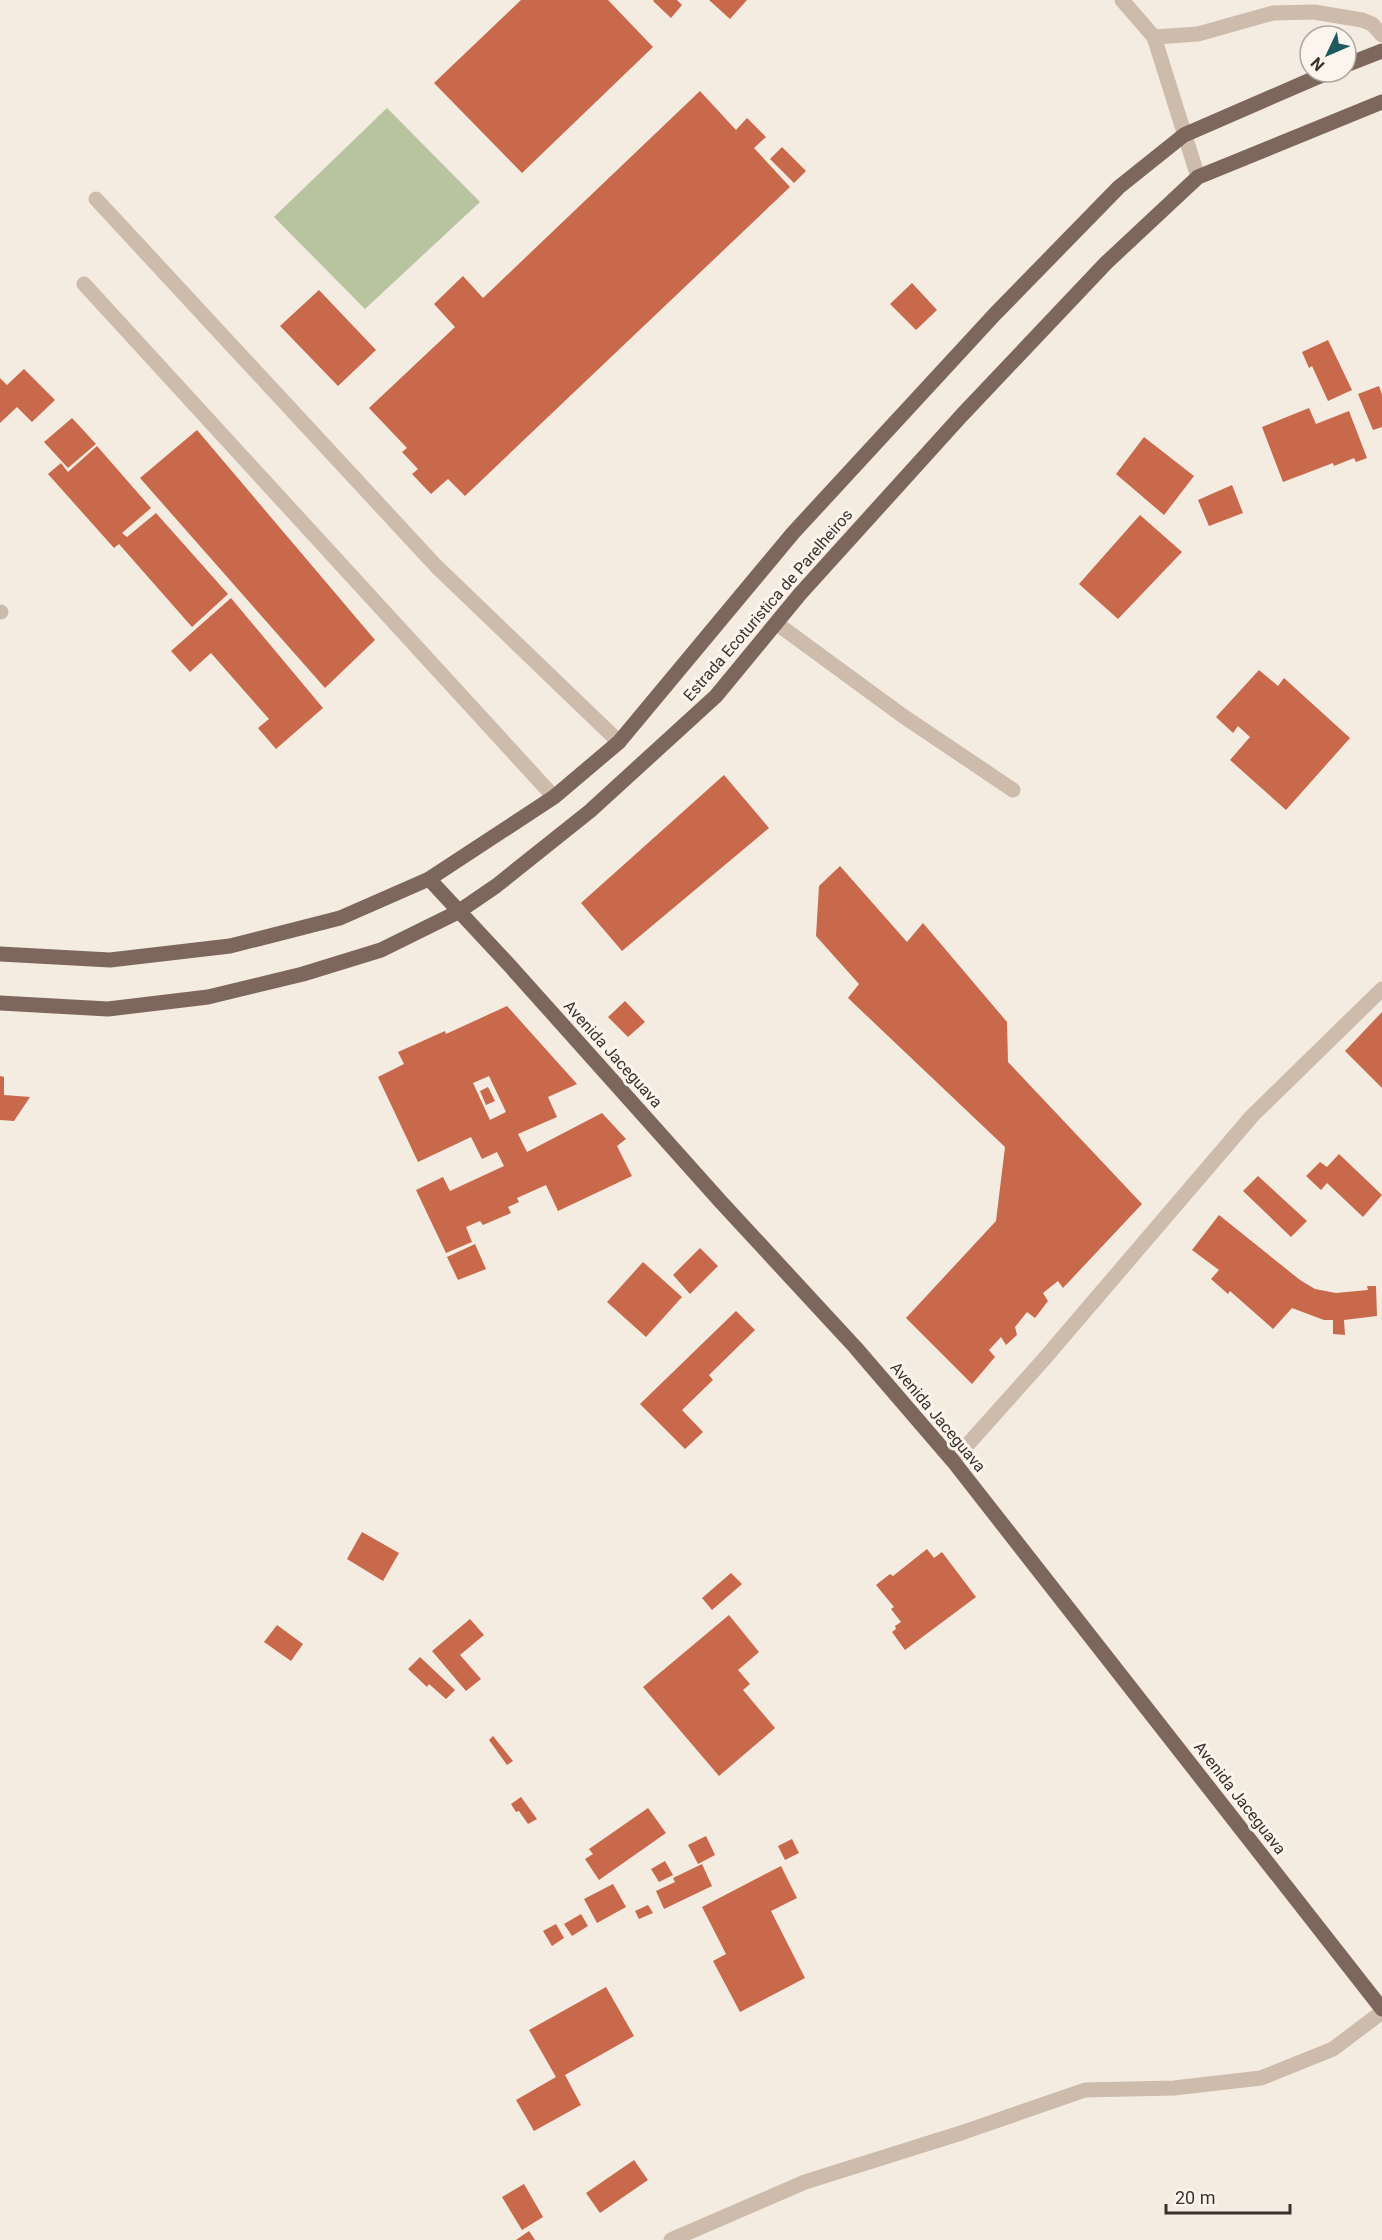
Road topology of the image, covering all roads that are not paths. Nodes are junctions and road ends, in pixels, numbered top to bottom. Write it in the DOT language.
graph roads {
  1 [pos="1122,0"];
  2 [pos="1382,35"];
  3 [pos="1155,37"];
  4 [pos="1382,51"];
  5 [pos="1358,60"];
  6 [pos="1301,84"];
  7 [pos="1382,102"];
  8 [pos="1184,135"];
  9 [pos="1198,177"];
  10 [pos="96,200"];
  11 [pos="84,284"];
  12 [pos="776,624"];
  13 [pos="619,742"];
  14 [pos="1013,790"];
  15 [pos="554,797"];
  16 [pos="429,879"];
  17 [pos="458,912"];
  18 [pos="0,954"];
  19 [pos="1382,989"];
  20 [pos="0,1004"];
  21 [pos="953,1461"];
  22 [pos="1382,2010"];
  23 [pos="671,2240"];
  1 -- 3 [label="street"];
  2 -- 3 [label="street"];
  3 -- 8 [label="street"];
  4 -- 5 [label="main road"];
  6 -- 8 [label="main road, Estrada Ecoturistica de Parelheiros"];
  7 -- 9 [label="main road, Estrada Ecoturistica de Parelheiros"];
  8 -- 9 [label="street"];
  8 -- 13 [label="main road, Estrada Ecoturistica de Parelheiros"];
  9 -- 12 [label="main road, Estrada Ecoturistica de Parelheiros"];
  10 -- 13 [label="street"];
  11 -- 15 [label="street"];
  12 -- 14 [label="street"];
  12 -- 17 [label="main road, Estrada Ecoturistica de Parelheiros"];
  13 -- 15 [label="main road, Estrada Ecoturistica de Parelheiros"];
  15 -- 16 [label="main road, Estrada Ecoturistica de Parelheiros"];
  16 -- 17 [label="main road, Avenida Jaceguava"];
  16 -- 18 [label="main road, Estrada Ecoturistica de Parelheiros"];
  17 -- 20 [label="main road, Estrada Ecoturistica de Parelheiros"];
  17 -- 21 [label="main road, Avenida Jaceguava"];
  19 -- 21 [label="street"];
  21 -- 22 [label="main road, Avenida Jaceguava"];
  22 -- 23 [label="street"];
}
